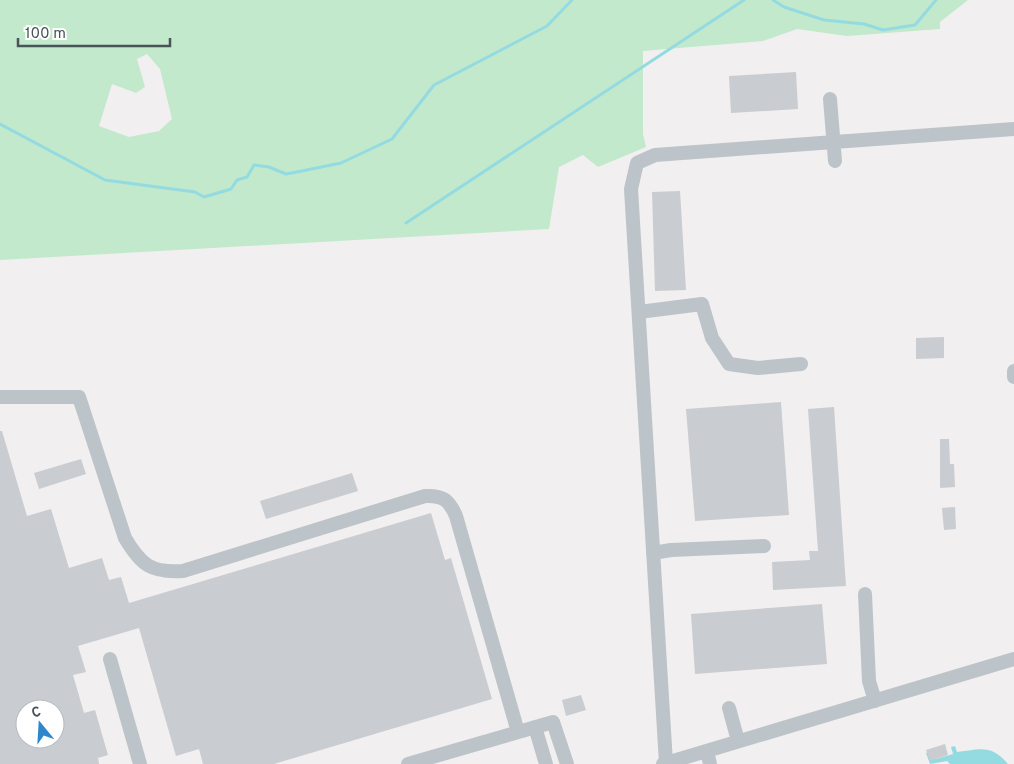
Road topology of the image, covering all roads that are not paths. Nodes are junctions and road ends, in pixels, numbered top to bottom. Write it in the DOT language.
graph roads {
  1 [pos="830,99"];
  2 [pos="1014,129"];
  3 [pos="834,142"];
  4 [pos="835,160"];
  5 [pos="639,312"];
  6 [pos="801,364"];
  7 [pos="1014,370"];
  8 [pos="1014,378"];
  9 [pos="0,397"];
  10 [pos="764,546"];
  11 [pos="653,552"];
  12 [pos="865,594"];
  13 [pos="110,659"];
  14 [pos="1014,659"];
  15 [pos="875,701"];
  16 [pos="729,708"];
  17 [pos="534,728"];
  18 [pos="518,732"];
  19 [pos="738,742"];
  20 [pos="708,757"];
  21 [pos="140,764"];
  22 [pos="408,764"];
  23 [pos="546,764"];
  24 [pos="566,764"];
  25 [pos="664,764"];
  1 -- 3 [label="street"];
  2 -- 3 [label="street"];
  3 -- 4 [label="street"];
  3 -- 5 [label="street"];
  5 -- 6 [label="street"];
  5 -- 11 [label="street"];
  7 -- 8 [label="street"];
  9 -- 18 [label="street"];
  10 -- 11 [label="street"];
  11 -- 25 [label="street"];
  12 -- 15 [label="street"];
  13 -- 21 [label="street"];
  14 -- 15 [label="street"];
  15 -- 19 [label="street"];
  16 -- 19 [label="street"];
  17 -- 18 [label="street"];
  17 -- 23 [label="street"];
  17 -- 24 [label="street"];
  18 -- 22 [label="street"];
  19 -- 20 [label="street"];
  20 -- 25 [label="street"];
}
